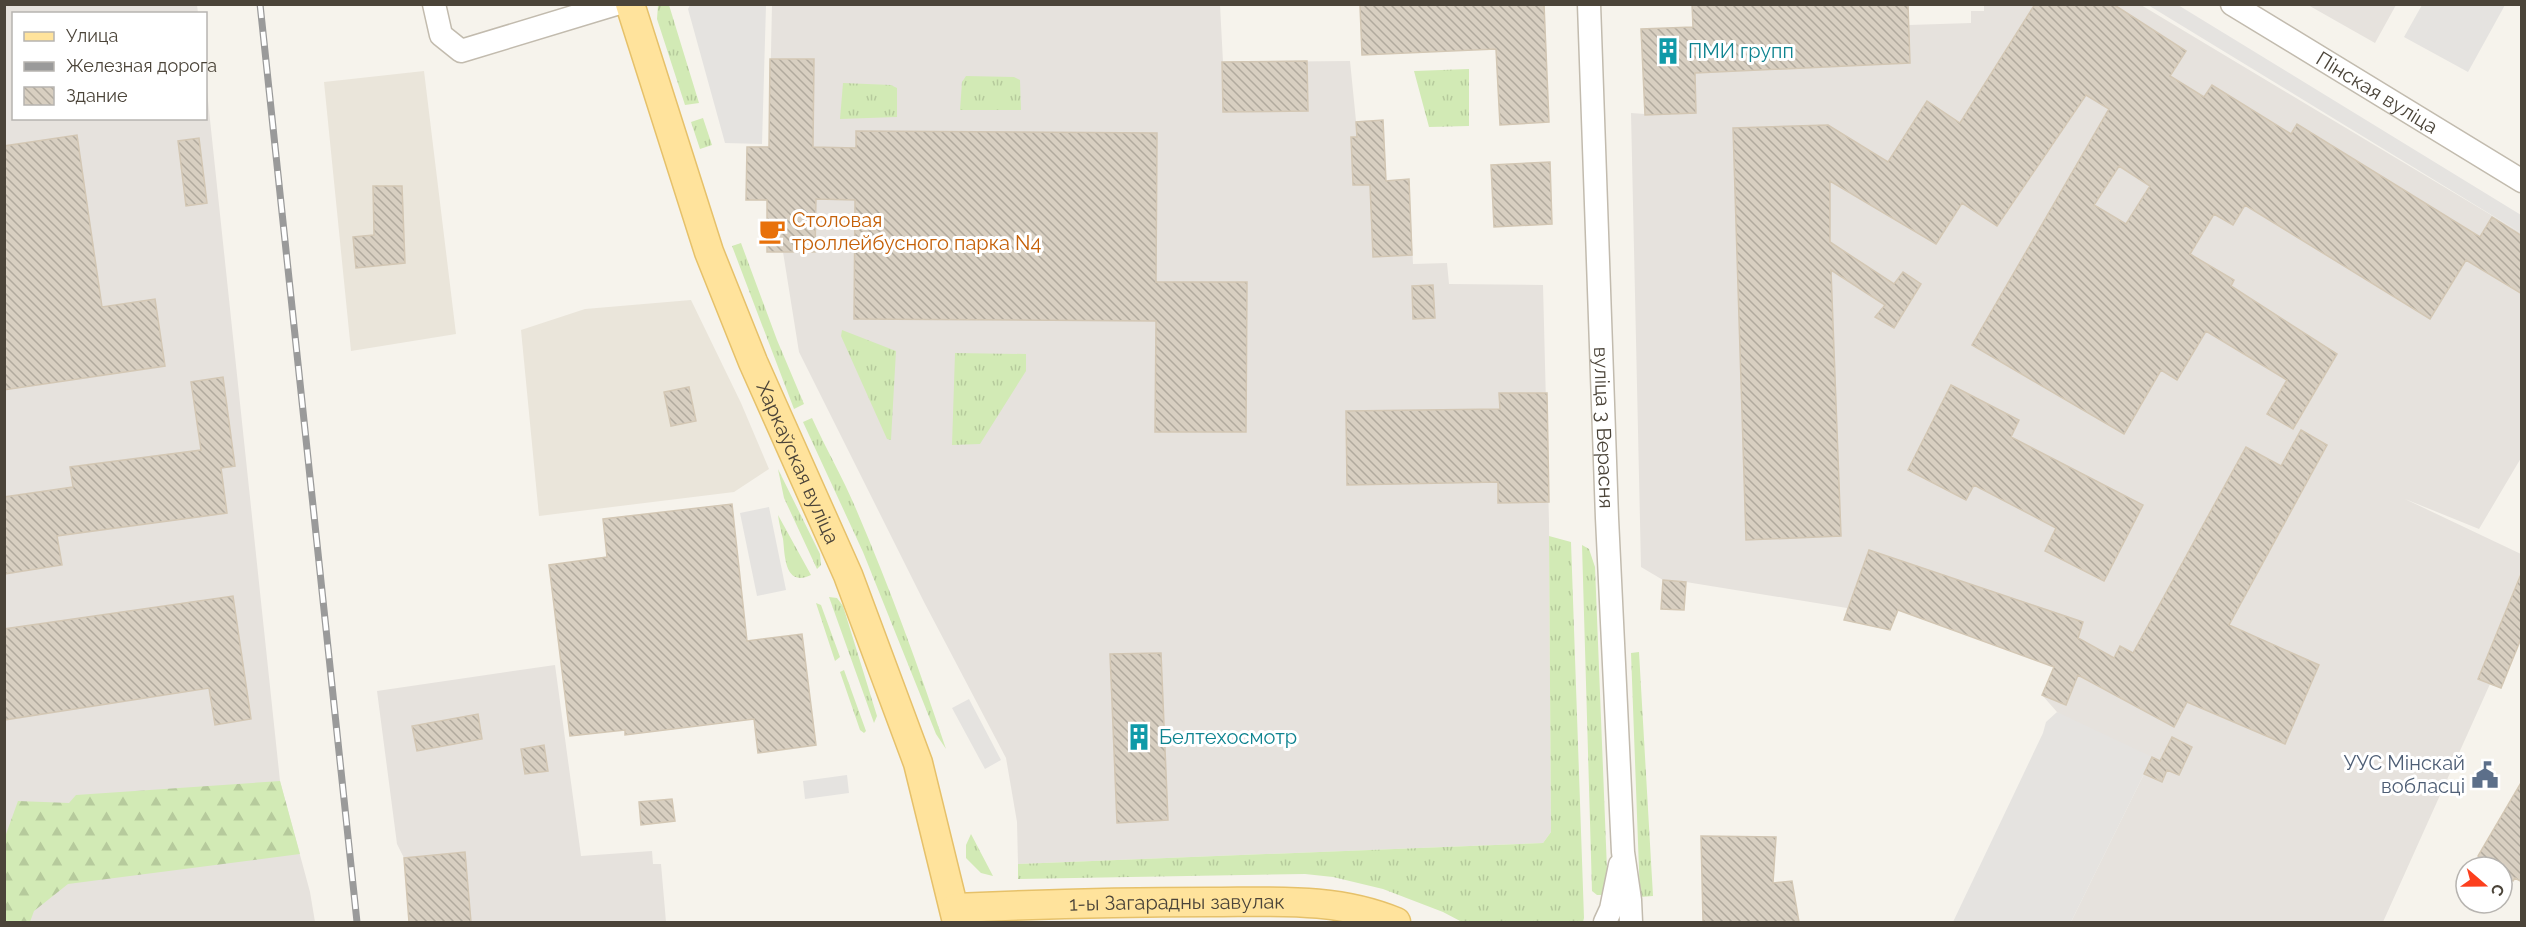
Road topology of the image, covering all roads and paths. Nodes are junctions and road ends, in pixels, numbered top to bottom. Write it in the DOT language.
graph roads {
  1 [pos="434,4"];
  2 [pos="616,4"];
  3 [pos="630,4"];
  4 [pos="1589,4"];
  5 [pos="2232,4"];
  6 [pos="2522,181"];
  7 [pos="1623,852"];
  8 [pos="956,915"];
  9 [pos="1396,922"];
  10 [pos="1605,922"];
  11 [pos="1630,922"];
  1 -- 2 [label="street"];
  3 -- 8 [label="main road, Харкаўская вуліца"];
  4 -- 7 [label="street, вуліца 3 Верасня"];
  5 -- 6 [label="street, Пінская вуліца"];
  7 -- 10 [label="street, вуліца 3 Верасня"];
  7 -- 11 [label="street, вуліца 3 Верасня"];
  8 -- 9 [label="main road, 1-ы Загарадны завулак"];
}
